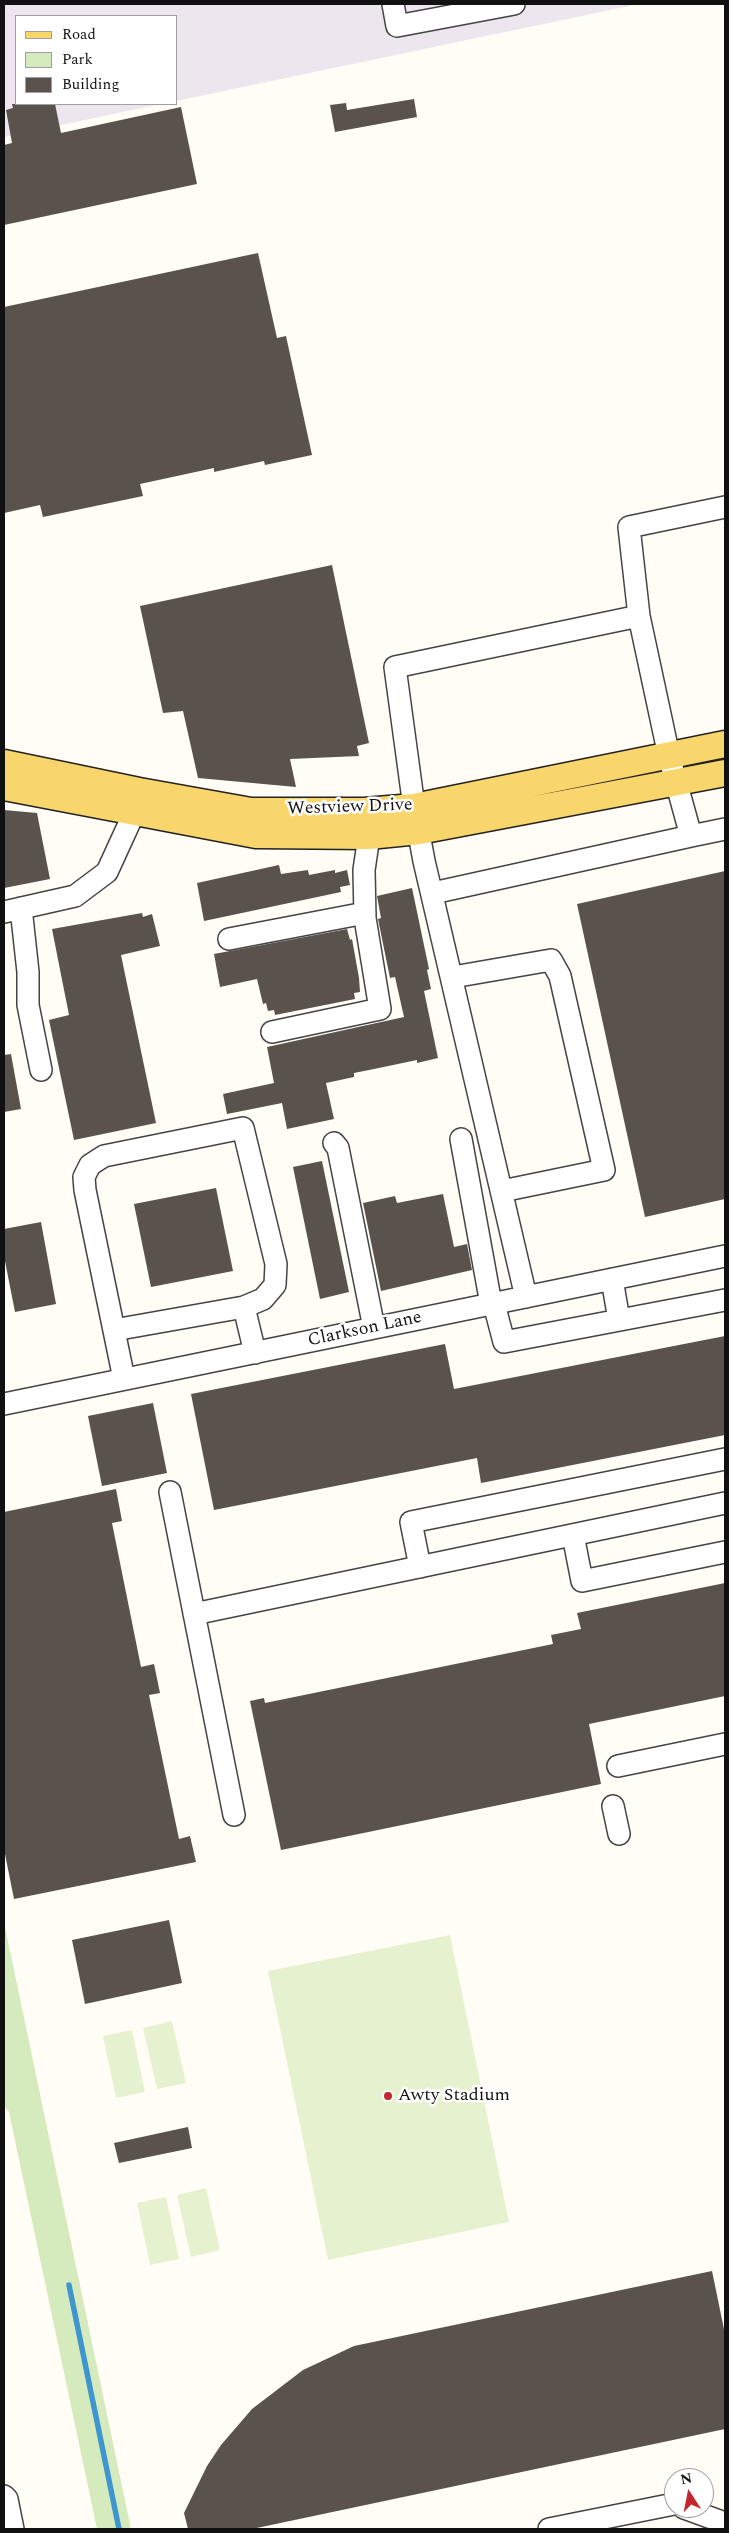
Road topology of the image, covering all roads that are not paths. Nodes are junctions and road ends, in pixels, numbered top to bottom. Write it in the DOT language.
graph roads {
  1 [pos="393,4"];
  2 [pos="514,4"];
  3 [pos="725,507"];
  4 [pos="639,616"];
  5 [pos="725,744"];
  6 [pos="669,756"];
  7 [pos="4,763"];
  8 [pos="725,773"];
  9 [pos="676,782"];
  10 [pos="4,787"];
  11 [pos="134,813"];
  12 [pos="417,819"];
  13 [pos="725,829"];
  14 [pos="369,836"];
  15 [pos="691,836"];
  16 [pos="433,893"];
  17 [pos="12,910"];
  18 [pos="364,913"];
  19 [pos="229,939"];
  20 [pos="452,977"];
  21 [pos="272,1032"];
  22 [pos="40,1070"];
  23 [pos="461,1139"];
  24 [pos="334,1143"];
  25 [pos="502,1191"];
  26 [pos="725,1256"];
  27 [pos="612,1279"];
  28 [pos="526,1297"];
  29 [pos="725,1300"];
  30 [pos="492,1304"];
  31 [pos="244,1307"];
  32 [pos="619,1320"];
  33 [pos="374,1328"];
  34 [pos="114,1330"];
  35 [pos="255,1352"];
  36 [pos="124,1379"];
  37 [pos="4,1404"];
  38 [pos="725,1459"];
  39 [pos="170,1492"];
  40 [pos="725,1503"];
  41 [pos="573,1535"];
  42 [pos="725,1552"];
  43 [pos="420,1567"];
  44 [pos="194,1614"];
  45 [pos="725,1744"];
  46 [pos="618,1766"];
  47 [pos="613,1806"];
  48 [pos="234,1815"];
  49 [pos="619,1834"];
  50 [pos="4,2496"];
  51 [pos="664,2506"];
  52 [pos="711,2518"];
  53 [pos="725,2523"];
  54 [pos="13,2529"];
  55 [pos="549,2529"];
  1 -- 2 [label="street"];
  3 -- 4 [label="street"];
  4 -- 6 [label="street"];
  4 -- 12 [label="street"];
  5 -- 6 [label="main road, Westview Drive"];
  6 -- 9 [label="street"];
  6 -- 12 [label="main road, Westview Drive"];
  7 -- 12 [label="main road, Westview Drive"];
  8 -- 9 [label="main road, Westview Drive"];
  9 -- 12 [label="main road, Westview Drive"];
  9 -- 15 [label="street"];
  10 -- 11 [label="main road, Westview Drive"];
  11 -- 14 [label="main road, Westview Drive"];
  11 -- 17 [label="street"];
  12 -- 14 [label="main road, Westview Drive"];
  12 -- 16 [label="street"];
  13 -- 15 [label="street"];
  14 -- 18 [label="street"];
  15 -- 16 [label="street"];
  16 -- 20 [label="street"];
  17 -- 22 [label="street"];
  18 -- 19 [label="street"];
  18 -- 21 [label="street"];
  20 -- 25 [label="street"];
  20 -- 25 [label="street"];
  23 -- 30 [label="street"];
  24 -- 33 [label="street"];
  25 -- 28 [label="street"];
  26 -- 27 [label="street, Clarkson Lane"];
  27 -- 28 [label="street, Clarkson Lane"];
  27 -- 32 [label="street"];
  28 -- 30 [label="street, Clarkson Lane"];
  29 -- 32 [label="street"];
  30 -- 32 [label="street"];
  30 -- 33 [label="street, Clarkson Lane"];
  31 -- 34 [label="street"];
  31 -- 34 [label="street"];
  31 -- 35 [label="street"];
  33 -- 35 [label="street, Clarkson Lane"];
  34 -- 36 [label="street"];
  35 -- 36 [label="street, Clarkson Lane"];
  36 -- 37 [label="street, Clarkson Lane"];
  38 -- 43 [label="street"];
  39 -- 44 [label="street"];
  40 -- 41 [label="street"];
  41 -- 42 [label="street"];
  41 -- 43 [label="street"];
  43 -- 44 [label="street"];
  44 -- 48 [label="street"];
  45 -- 46 [label="street"];
  47 -- 49 [label="street"];
  50 -- 54 [label="street"];
  51 -- 55 [label="street"];
  52 -- 53 [label="street"];
}
